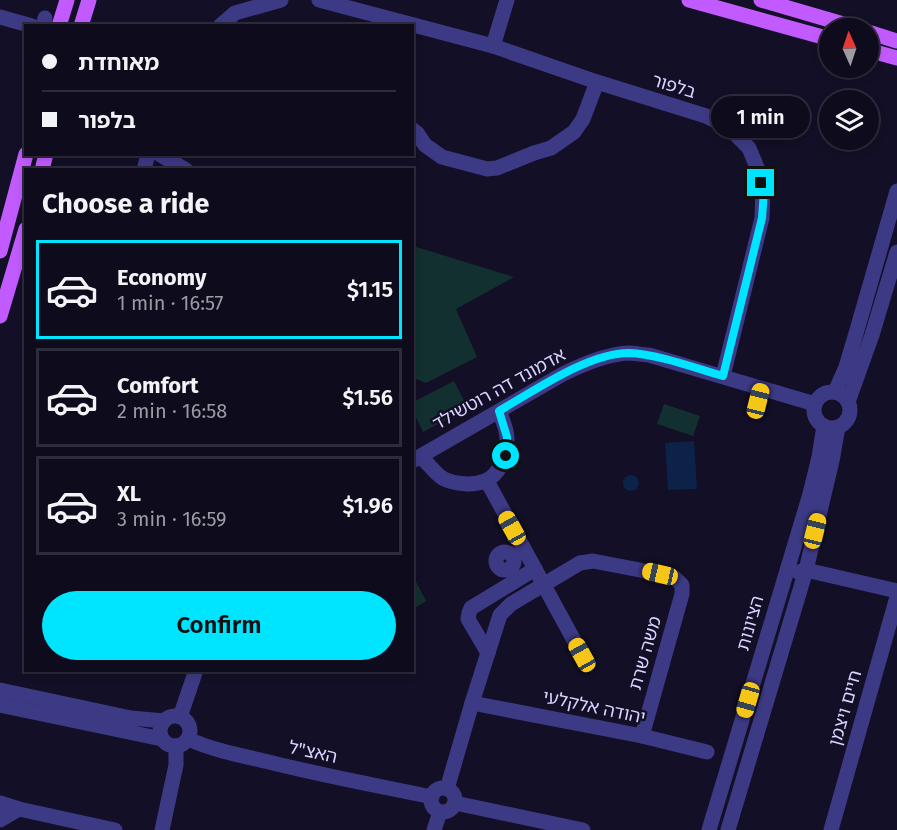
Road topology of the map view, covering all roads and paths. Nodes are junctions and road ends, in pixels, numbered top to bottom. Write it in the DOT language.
graph roads {
  1 [pos="68,0"];
  2 [pos="89,0"];
  3 [pos="281,0"];
  4 [pos="319,0"];
  5 [pos="507,0"];
  6 [pos="689,0"];
  7 [pos="761,0"];
  8 [pos="0,17"];
  9 [pos="823,18"];
  10 [pos="391,22"];
  11 [pos="40,23"];
  12 [pos="60,24"];
  13 [pos="82,24"];
  14 [pos="222,24"];
  15 [pos="414,27"];
  16 [pos="879,35"];
  17 [pos="819,36"];
  18 [pos="897,40"];
  19 [pos="493,46"];
  20 [pos="879,53"];
  21 [pos="897,58"];
  22 [pos="597,82"];
  23 [pos="414,131"];
  24 [pos="25,156"];
  25 [pos="162,156"];
  26 [pos="183,168"];
  27 [pos="897,191"];
  28 [pos="24,236"];
  29 [pos="0,251"];
  30 [pos="897,252"];
  31 [pos="0,316"];
  32 [pos="723,376"];
  33 [pos="835,392"];
  34 [pos="848,402"];
  35 [pos="815,404"];
  36 [pos="499,411"];
  37 [pos="831,427"];
  38 [pos="416,459"];
  39 [pos="487,481"];
  40 [pos="810,494"];
  41 [pos="535,569"];
  42 [pos="806,570"];
  43 [pos="543,584"];
  44 [pos="781,590"];
  45 [pos="897,591"];
  46 [pos="897,597"];
  47 [pos="488,653"];
  48 [pos="582,655"];
  49 [pos="195,672"];
  50 [pos="0,690"];
  51 [pos="472,703"];
  52 [pos="0,705"];
  53 [pos="180,717"];
  54 [pos="164,721"];
  55 [pos="642,736"];
  56 [pos="175,741"];
  57 [pos="707,752"];
  58 [pos="447,789"];
  59 [pos="432,797"];
  60 [pos="0,803"];
  61 [pos="455,803"];
  62 [pos="20,809"];
  63 [pos="440,812"];
  64 [pos="0,820"];
  65 [pos="115,830"];
  66 [pos="162,830"];
  67 [pos="434,830"];
  68 [pos="583,830"];
  69 [pos="710,830"];
  70 [pos="728,830"];
  71 [pos="831,830"];
  1 -- 12 [label="main road"];
  2 -- 13 [label="main road"];
  3 -- 14 [label="street"];
  4 -- 10 [label="street, בלפור"];
  5 -- 19 [label="street"];
  6 -- 17 [label="main road"];
  7 -- 9 [label="main road"];
  8 -- 11 [label="street"];
  15 -- 19 [label="street, בלפור"];
  16 -- 18 [label="main road"];
  19 -- 22 [label="street, בלפור"];
  20 -- 21 [label="main road"];
  22 -- 23 [label="street"];
  22 -- 32 [label="street, בלפור"];
  24 -- 29 [label="main road"];
  25 -- 26 [label="street"];
  27 -- 33 [label="street"];
  28 -- 31 [label="main road"];
  30 -- 34 [label="street"];
  32 -- 35 [label="street, אדמונד דה רוטשילד"];
  32 -- 36 [label="street, אדמונד דה רוטשילד"];
  33 -- 34 [label="street"];
  33 -- 35 [label="street"];
  34 -- 37 [label="street"];
  35 -- 37 [label="street"];
  36 -- 38 [label="street, אדמונד דה רוטשילד"];
  36 -- 39 [label="street"];
  37 -- 40 [label="street, הציונות"];
  37 -- 42 [label="street"];
  38 -- 39 [label="street"];
  39 -- 41 [label="street"];
  40 -- 42 [label="street"];
  40 -- 44 [label="street, הציונות"];
  41 -- 43 [label="street"];
  41 -- 47 [label="street"];
  42 -- 44 [label="street"];
  42 -- 45 [label="street"];
  42 -- 70 [label="street"];
  43 -- 47 [label="street, משה שרת"];
  43 -- 48 [label="street"];
  43 -- 55 [label="street, משה שרת"];
  44 -- 69 [label="street, הציונות"];
  46 -- 71 [label="street, חיים ויצמן"];
  47 -- 51 [label="street, משה שרת"];
  49 -- 53 [label="street"];
  50 -- 54 [label="street"];
  51 -- 55 [label="street, יהודה אלקלעי"];
  51 -- 58 [label="street, משה שרת"];
  52 -- 56 [label="street, האצ\"ל"];
  53 -- 54 [label="street"];
  53 -- 56 [label="street"];
  54 -- 56 [label="street"];
  55 -- 57 [label="street, יהודה אלקלעי"];
  56 -- 59 [label="street, האצ\"ל"];
  56 -- 66 [label="street"];
  58 -- 59 [label="street"];
  58 -- 61 [label="street"];
  59 -- 63 [label="street"];
  60 -- 62 [label="street"];
  61 -- 63 [label="street"];
  61 -- 68 [label="street"];
  62 -- 64 [label="street"];
  62 -- 65 [label="street"];
  63 -- 67 [label="street"];
}
